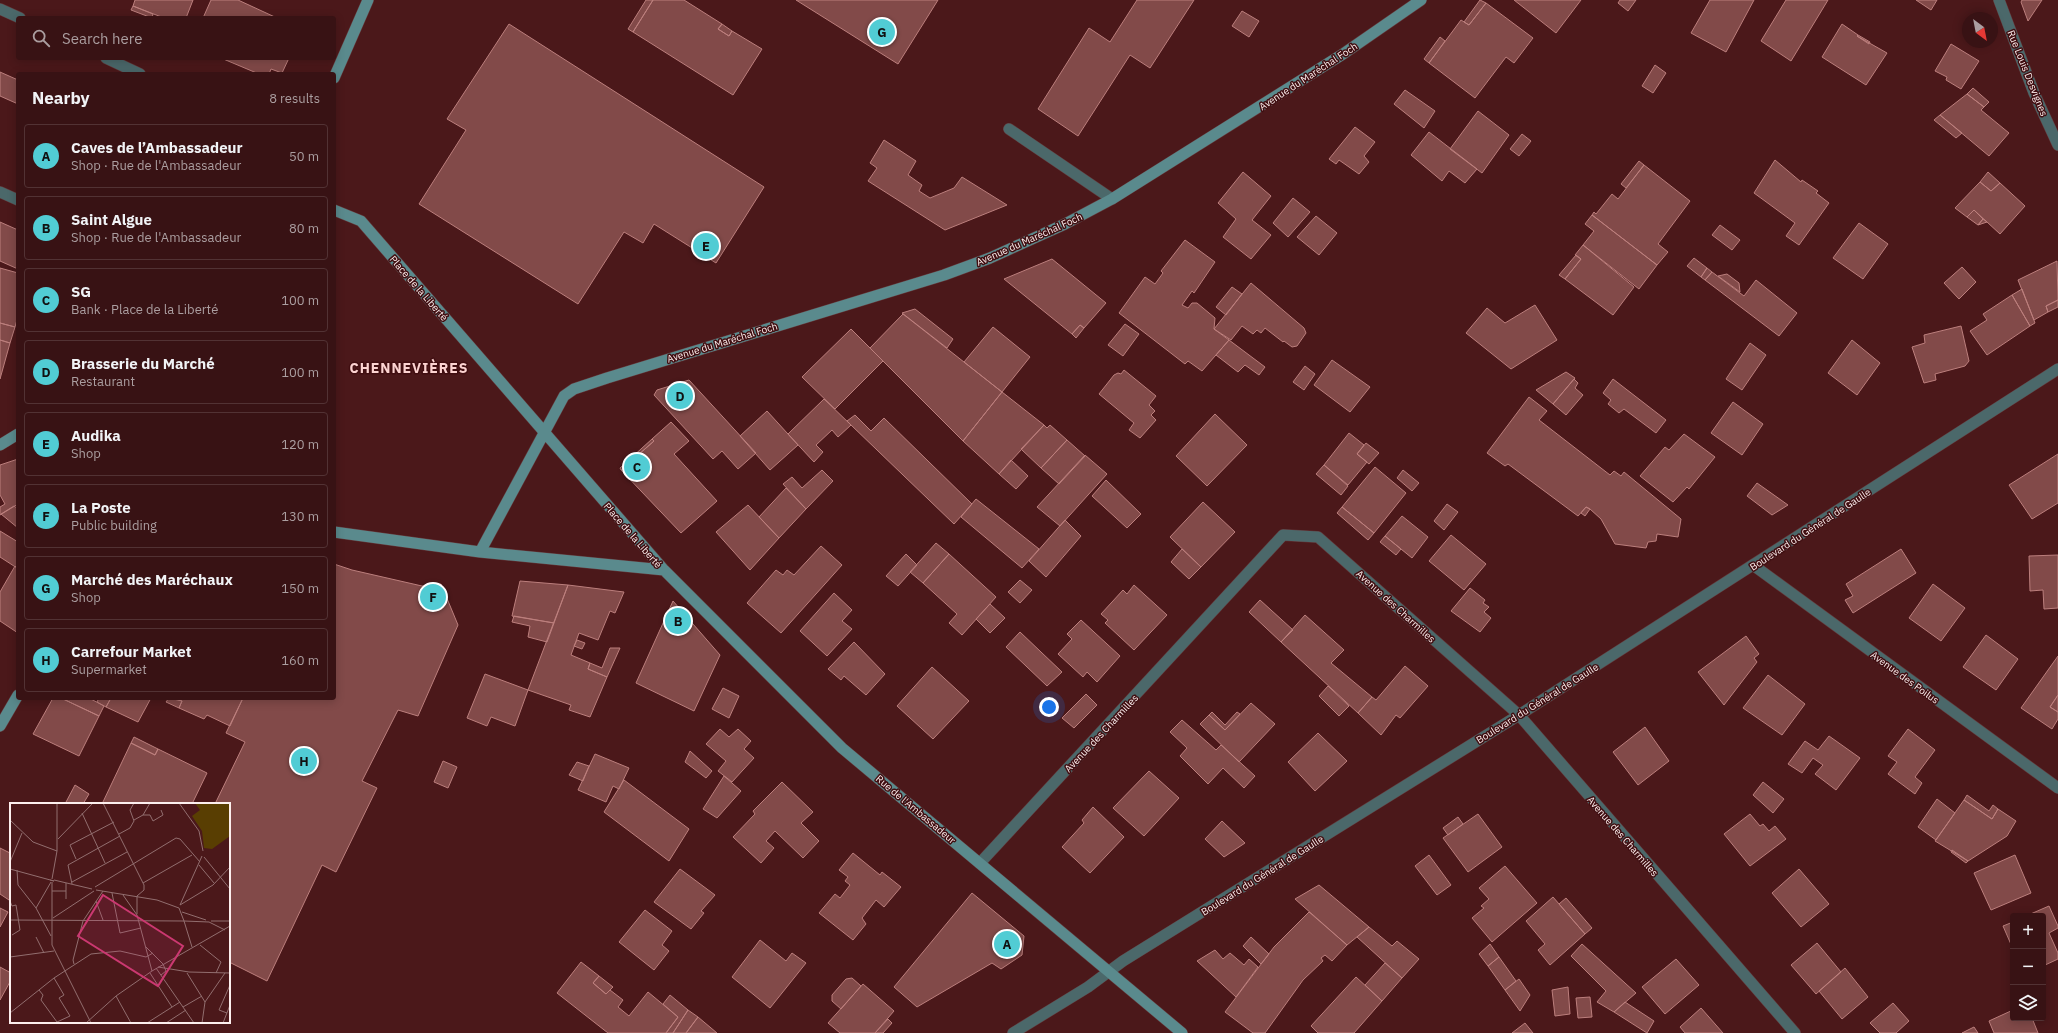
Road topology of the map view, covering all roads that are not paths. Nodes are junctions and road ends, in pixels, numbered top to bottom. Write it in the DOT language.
graph roads {
  1 [pos="368,0"];
  2 [pos="1421,0"];
  3 [pos="1999,0"];
  4 [pos="0,9"];
  5 [pos="16,16"];
  6 [pos="110,60"];
  7 [pos="136,72"];
  8 [pos="336,73"];
  9 [pos="1009,129"];
  10 [pos="2058,145"];
  11 [pos="0,192"];
  12 [pos="16,199"];
  13 [pos="1112,199"];
  14 [pos="336,211"];
  15 [pos="2058,369"];
  16 [pos="544,431"];
  17 [pos="16,435"];
  18 [pos="0,445"];
  19 [pos="336,532"];
  20 [pos="480,552"];
  21 [pos="1753,565"];
  22 [pos="664,570"];
  23 [pos="16,698"];
  24 [pos="1519,715"];
  25 [pos="0,726"];
  26 [pos="2058,788"];
  27 [pos="980,863"];
  28 [pos="1108,972"];
  29 [pos="1013,1033"];
  30 [pos="1182,1033"];
  31 [pos="1795,1033"];
  1 -- 8 [label="main road"];
  2 -- 13 [label="main road, Avenue du Maréchal Foch"];
  3 -- 10 [label="street, Rue Louis Desvignes"];
  4 -- 5 [label="street"];
  6 -- 7 [label="street"];
  9 -- 13 [label="street"];
  11 -- 12 [label="street"];
  13 -- 16 [label="main road, Avenue du Maréchal Foch"];
  14 -- 16 [label="main road, Place de la Liberté"];
  15 -- 21 [label="street, Boulevard du Général de Gaulle"];
  16 -- 20 [label="main road"];
  16 -- 22 [label="main road, Place de la Liberté"];
  17 -- 18 [label="main road"];
  19 -- 20 [label="main road, Place de la Liberté"];
  20 -- 22 [label="main road, Place de la Liberté"];
  21 -- 24 [label="street, Boulevard du Général de Gaulle"];
  21 -- 26 [label="street, Avenue des Poilus"];
  22 -- 27 [label="main road, Rue de l'Ambassadeur"];
  23 -- 25 [label="main road"];
  24 -- 27 [label="street, Avenue des Charmilles"];
  24 -- 28 [label="street, Boulevard du Général de Gaulle"];
  24 -- 31 [label="street, Avenue des Charmilles"];
  27 -- 28 [label="main road, Rue de l'Ambassadeur"];
  28 -- 29 [label="street, Boulevard du Général de Gaulle"];
  28 -- 30 [label="main road, Rue de l'Ambassadeur"];
}
